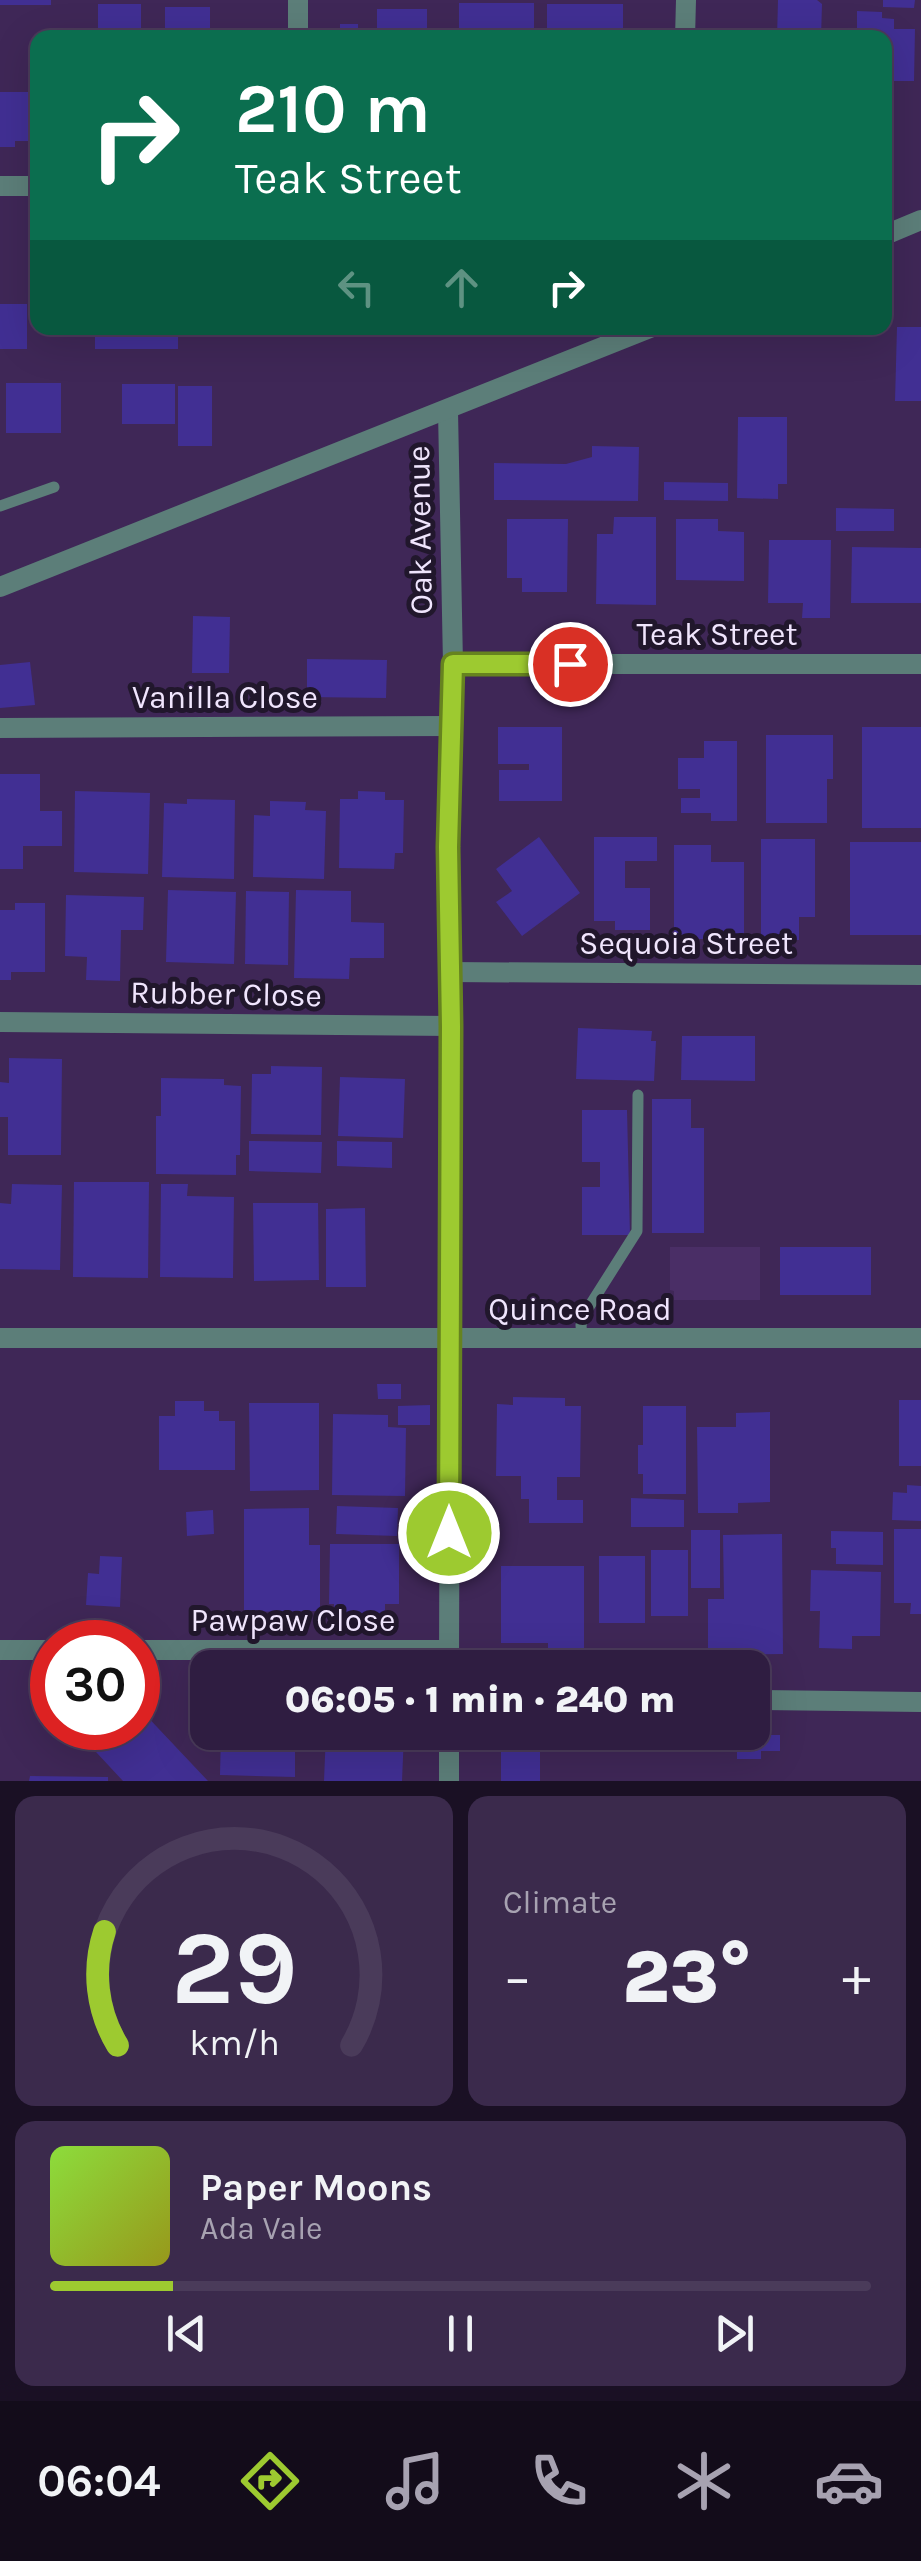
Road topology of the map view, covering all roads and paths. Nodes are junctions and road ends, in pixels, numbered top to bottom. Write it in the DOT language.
graph roads {
  1 [pos="298,0"];
  2 [pos="686,0"];
  3 [pos="298,30"];
  4 [pos="685,30"];
  5 [pos="0,186"];
  6 [pos="30,186"];
  7 [pos="921,220"];
  8 [pos="892,231"];
  9 [pos="633,335"];
  10 [pos="448,410"];
  11 [pos="54,487"];
  12 [pos="0,506"];
  13 [pos="0,586"];
  14 [pos="453,664"];
  15 [pos="921,664"];
  16 [pos="451,726"];
  17 [pos="0,728"];
  18 [pos="450,972"];
  19 [pos="921,975"];
  20 [pos="0,1022"];
  21 [pos="451,1026"];
  22 [pos="638,1095"];
  23 [pos="0,1338"];
  24 [pos="921,1338"];
  25 [pos="450,1339"];
  26 [pos="582,1339"];
  27 [pos="0,1650"];
  28 [pos="30,1650"];
  29 [pos="449,1650"];
  30 [pos="160,1651"];
  31 [pos="190,1651"];
  32 [pos="770,1700"];
  33 [pos="921,1702"];
  34 [pos="450,1750"];
  35 [pos="450,1781"];
  1 -- 3 [label="street"];
  2 -- 4 [label="street"];
  5 -- 6 [label="street"];
  7 -- 8 [label="street"];
  9 -- 10 [label="street"];
  10 -- 13 [label="street"];
  10 -- 14 [label="street, Oak Avenue"];
  11 -- 12 [label="lane"];
  14 -- 15 [label="street, Teak Street"];
  14 -- 16 [label="street, Oak Avenue"];
  16 -- 17 [label="street, Vanilla Close"];
  16 -- 18 [label="street, Oak Avenue"];
  18 -- 19 [label="street, Sequoia Street"];
  18 -- 21 [label="street, Oak Avenue"];
  20 -- 21 [label="street, Rubber Close"];
  21 -- 25 [label="street, Oak Avenue"];
  22 -- 26 [label="lane"];
  23 -- 25 [label="street, Quince Road"];
  24 -- 26 [label="street, Quince Road"];
  25 -- 26 [label="street, Quince Road"];
  25 -- 29 [label="street, Oak Avenue"];
  27 -- 28 [label="street"];
  30 -- 31 [label="street, Pawpaw Close"];
  32 -- 33 [label="street"];
  34 -- 35 [label="street"];
}
